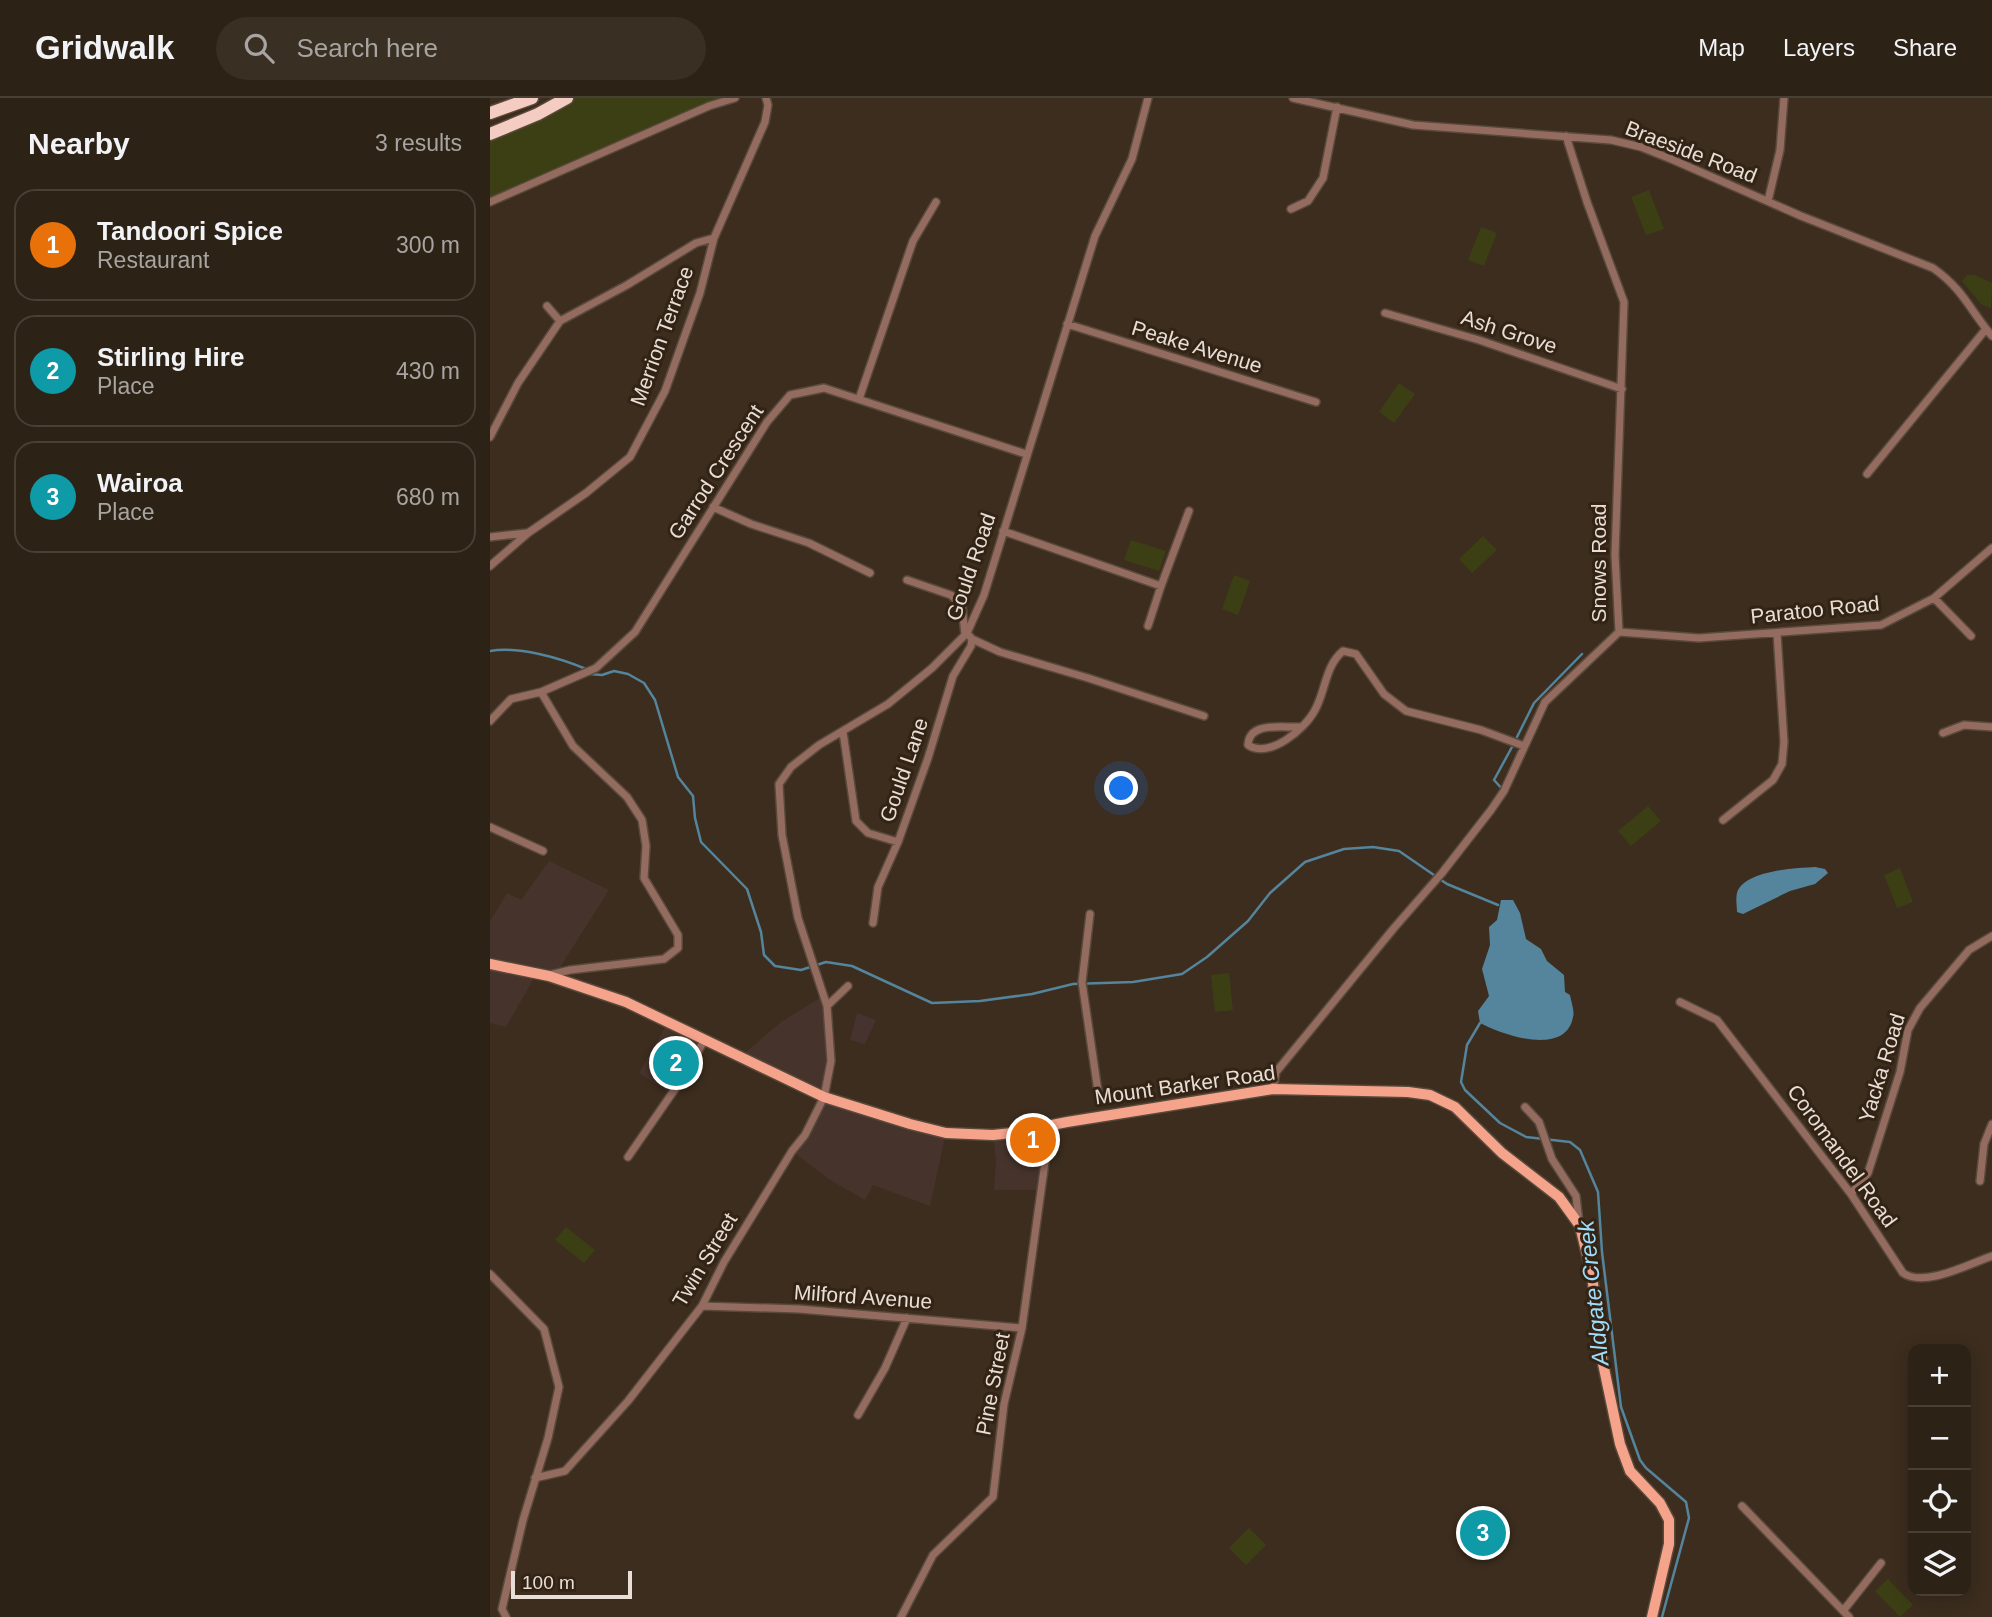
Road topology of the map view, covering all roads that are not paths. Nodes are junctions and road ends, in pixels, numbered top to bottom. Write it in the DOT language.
graph roads {
  1 [pos="532,98"];
  2 [pos="568,98"];
  3 [pos="735,98"];
  4 [pos="766,98"];
  5 [pos="1148,98"];
  6 [pos="1293,98"];
  7 [pos="1784,98"];
  8 [pos="1337,107"];
  9 [pos="490,113"];
  10 [pos="490,127"];
  11 [pos="490,134"];
  12 [pos="1566,136"];
  13 [pos="1768,201"];
  14 [pos="490,202"];
  15 [pos="936,202"];
  16 [pos="1290,209"];
  17 [pos="714,238"];
  18 [pos="547,306"];
  19 [pos="1385,313"];
  20 [pos="560,321"];
  21 [pos="1067,324"];
  22 [pos="1989,332"];
  23 [pos="1622,388"];
  24 [pos="859,399"];
  25 [pos="1316,402"];
  26 [pos="490,437"];
  27 [pos="1027,454"];
  28 [pos="1867,474"];
  29 [pos="713,507"];
  30 [pos="1189,510"];
  31 [pos="1003,531"];
  32 [pos="528,533"];
  33 [pos="490,537"];
  34 [pos="1992,548"];
  35 [pos="490,566"];
  36 [pos="870,573"];
  37 [pos="907,580"];
  38 [pos="1161,586"];
  39 [pos="1934,597"];
  40 [pos="1148,626"];
  41 [pos="1619,632"];
  42 [pos="1777,633"];
  43 [pos="968,636"];
  44 [pos="1971,636"];
  45 [pos="541,692"];
  46 [pos="1204,716"];
  47 [pos="490,721"];
  48 [pos="1300,727"];
  49 [pos="1992,727"];
  50 [pos="843,732"];
  51 [pos="1943,733"];
  52 [pos="1524,746"];
  53 [pos="1723,820"];
  54 [pos="490,827"];
  55 [pos="898,842"];
  56 [pos="543,851"];
  57 [pos="1090,914"];
  58 [pos="873,923"];
  59 [pos="1992,936"];
  60 [pos="490,964"];
  61 [pos="549,976"];
  62 [pos="848,986"];
  63 [pos="1680,1002"];
  64 [pos="827,1006"];
  65 [pos="705,1039"];
  66 [pos="1273,1089"];
  67 [pos="824,1097"];
  68 [pos="1099,1098"];
  69 [pos="1525,1107"];
  70 [pos="1992,1124"];
  71 [pos="1049,1126"];
  72 [pos="628,1157"];
  73 [pos="1980,1181"];
  74 [pos="1851,1194"];
  75 [pos="1580,1226"];
  76 [pos="1992,1256"];
  77 [pos="490,1274"];
  78 [pos="702,1306"];
  79 [pos="907,1318"];
  80 [pos="1022,1328"];
  81 [pos="858,1415"];
  82 [pos="535,1478"];
  83 [pos="1742,1506"];
  84 [pos="1881,1563"];
  85 [pos="502,1609"];
  86 [pos="1846,1614"];
  87 [pos="498,1617"];
  88 [pos="506,1617"];
  89 [pos="901,1617"];
  90 [pos="1652,1617"];
  1 -- 9 [label="highway"];
  2 -- 10 [label="highway"];
  2 -- 11 [label="highway"];
  3 -- 14 [label="street"];
  4 -- 17 [label="street, Merrion Terrace"];
  5 -- 21 [label="street, Gould Road"];
  6 -- 8 [label="street, Braeside Road"];
  7 -- 13 [label="street"];
  8 -- 12 [label="street, Braeside Road"];
  8 -- 16 [label="street"];
  12 -- 13 [label="street, Braeside Road"];
  12 -- 23 [label="street, Snows Road"];
  13 -- 22 [label="street, Braeside Road"];
  15 -- 24 [label="street"];
  17 -- 20 [label="street"];
  17 -- 32 [label="street, Merrion Terrace"];
  18 -- 20 [label="street"];
  19 -- 23 [label="street, Ash Grove"];
  20 -- 26 [label="street"];
  21 -- 25 [label="street, Peake Avenue"];
  21 -- 27 [label="street, Gould Road"];
  22 -- 28 [label="street"];
  23 -- 41 [label="street, Snows Road"];
  24 -- 27 [label="street, Garrod Crescent"];
  24 -- 29 [label="street, Garrod Crescent"];
  27 -- 31 [label="street, Gould Road"];
  29 -- 36 [label="street"];
  29 -- 45 [label="street, Garrod Crescent"];
  30 -- 38 [label="street"];
  31 -- 38 [label="street"];
  31 -- 43 [label="street, Gould Road"];
  32 -- 33 [label="street"];
  32 -- 35 [label="street, Merrion Terrace"];
  34 -- 39 [label="street, Paratoo Road"];
  37 -- 43 [label="street"];
  38 -- 40 [label="street"];
  39 -- 42 [label="street, Paratoo Road"];
  39 -- 44 [label="street"];
  41 -- 42 [label="street, Paratoo Road"];
  41 -- 52 [label="street, Snows Road"];
  42 -- 53 [label="street"];
  43 -- 46 [label="street"];
  43 -- 50 [label="street, Gould Road"];
  43 -- 55 [label="street, Gould Lane"];
  45 -- 47 [label="street, Garrod Crescent"];
  45 -- 61 [label="street"];
  48 -- 48 [label="street"];
  48 -- 52 [label="street"];
  49 -- 51 [label="street"];
  50 -- 55 [label="street"];
  50 -- 64 [label="street, Gould Road"];
  52 -- 66 [label="street, Snows Road"];
  54 -- 56 [label="street"];
  55 -- 58 [label="street, Gould Lane"];
  57 -- 68 [label="street"];
  59 -- 74 [label="street, Yacka Road"];
  60 -- 61 [label="main road, Mount Barker Road"];
  61 -- 65 [label="main road, Mount Barker Road"];
  62 -- 64 [label="street"];
  63 -- 74 [label="street, Coromandel Road"];
  64 -- 67 [label="street, Gould Road"];
  65 -- 67 [label="main road, Mount Barker Road"];
  65 -- 72 [label="street"];
  66 -- 71 [label="main road, Mount Barker Road"];
  66 -- 75 [label="main road, Mount Barker Road"];
  67 -- 71 [label="main road, Mount Barker Road"];
  67 -- 78 [label="street, Twin Street"];
  69 -- 75 [label="street"];
  70 -- 73 [label="street"];
  71 -- 80 [label="street, Pine Street"];
  74 -- 76 [label="street, Coromandel Road"];
  75 -- 90 [label="main road, Mount Barker Road"];
  77 -- 82 [label="street"];
  78 -- 79 [label="street, Milford Avenue"];
  78 -- 82 [label="street, Twin Street"];
  79 -- 80 [label="street, Milford Avenue"];
  79 -- 81 [label="street"];
  80 -- 89 [label="street, Pine Street"];
  82 -- 85 [label="street"];
  83 -- 86 [label="street"];
  84 -- 86 [label="street"];
  85 -- 87 [label="street"];
  85 -- 88 [label="street"];
}
